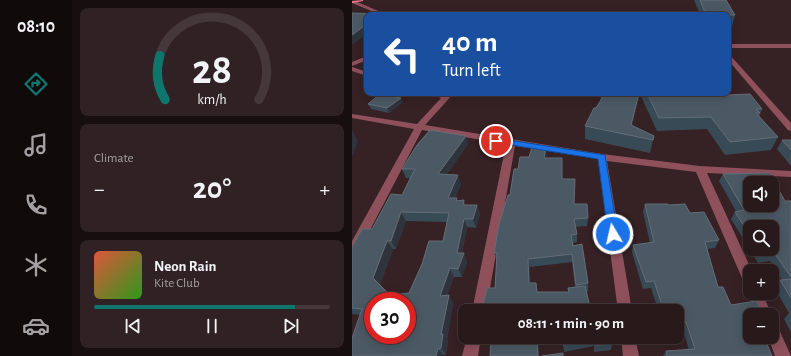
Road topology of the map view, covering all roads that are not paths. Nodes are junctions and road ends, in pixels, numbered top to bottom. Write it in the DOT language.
graph roads {
  1 [pos="361,0"];
  2 [pos="353,2"];
  3 [pos="378,12"];
  4 [pos="731,46"];
  5 [pos="791,46"];
  6 [pos="364,59"];
  7 [pos="731,59"];
  8 [pos="352,64"];
  9 [pos="352,69"];
  10 [pos="364,73"];
  11 [pos="447,96"];
  12 [pos="352,116"];
  13 [pos="420,127"];
  14 [pos="791,128"];
  15 [pos="512,143"];
  16 [pos="602,157"];
  17 [pos="700,169"];
  18 [pos="788,174"];
  19 [pos="791,183"];
  20 [pos="352,253"];
  21 [pos="743,265"];
  22 [pos="480,304"];
  23 [pos="624,304"];
  24 [pos="473,344"];
  25 [pos="629,344"];
  26 [pos="778,344"];
  27 [pos="470,356"];
  28 [pos="631,356"];
  29 [pos="784,356"];
  1 -- 2 [label="main road"];
  2 -- 3 [label="street"];
  4 -- 5 [label="street"];
  6 -- 8 [label="street"];
  7 -- 14 [label="street"];
  9 -- 10 [label="street"];
  11 -- 13 [label="street"];
  12 -- 13 [label="street"];
  13 -- 15 [label="street"];
  13 -- 20 [label="street"];
  15 -- 16 [label="street"];
  15 -- 22 [label="street"];
  16 -- 17 [label="street"];
  16 -- 23 [label="street"];
  17 -- 18 [label="street"];
  17 -- 21 [label="street"];
  18 -- 19 [label="street"];
  24 -- 27 [label="street"];
  25 -- 28 [label="street"];
  26 -- 29 [label="street"];
}
